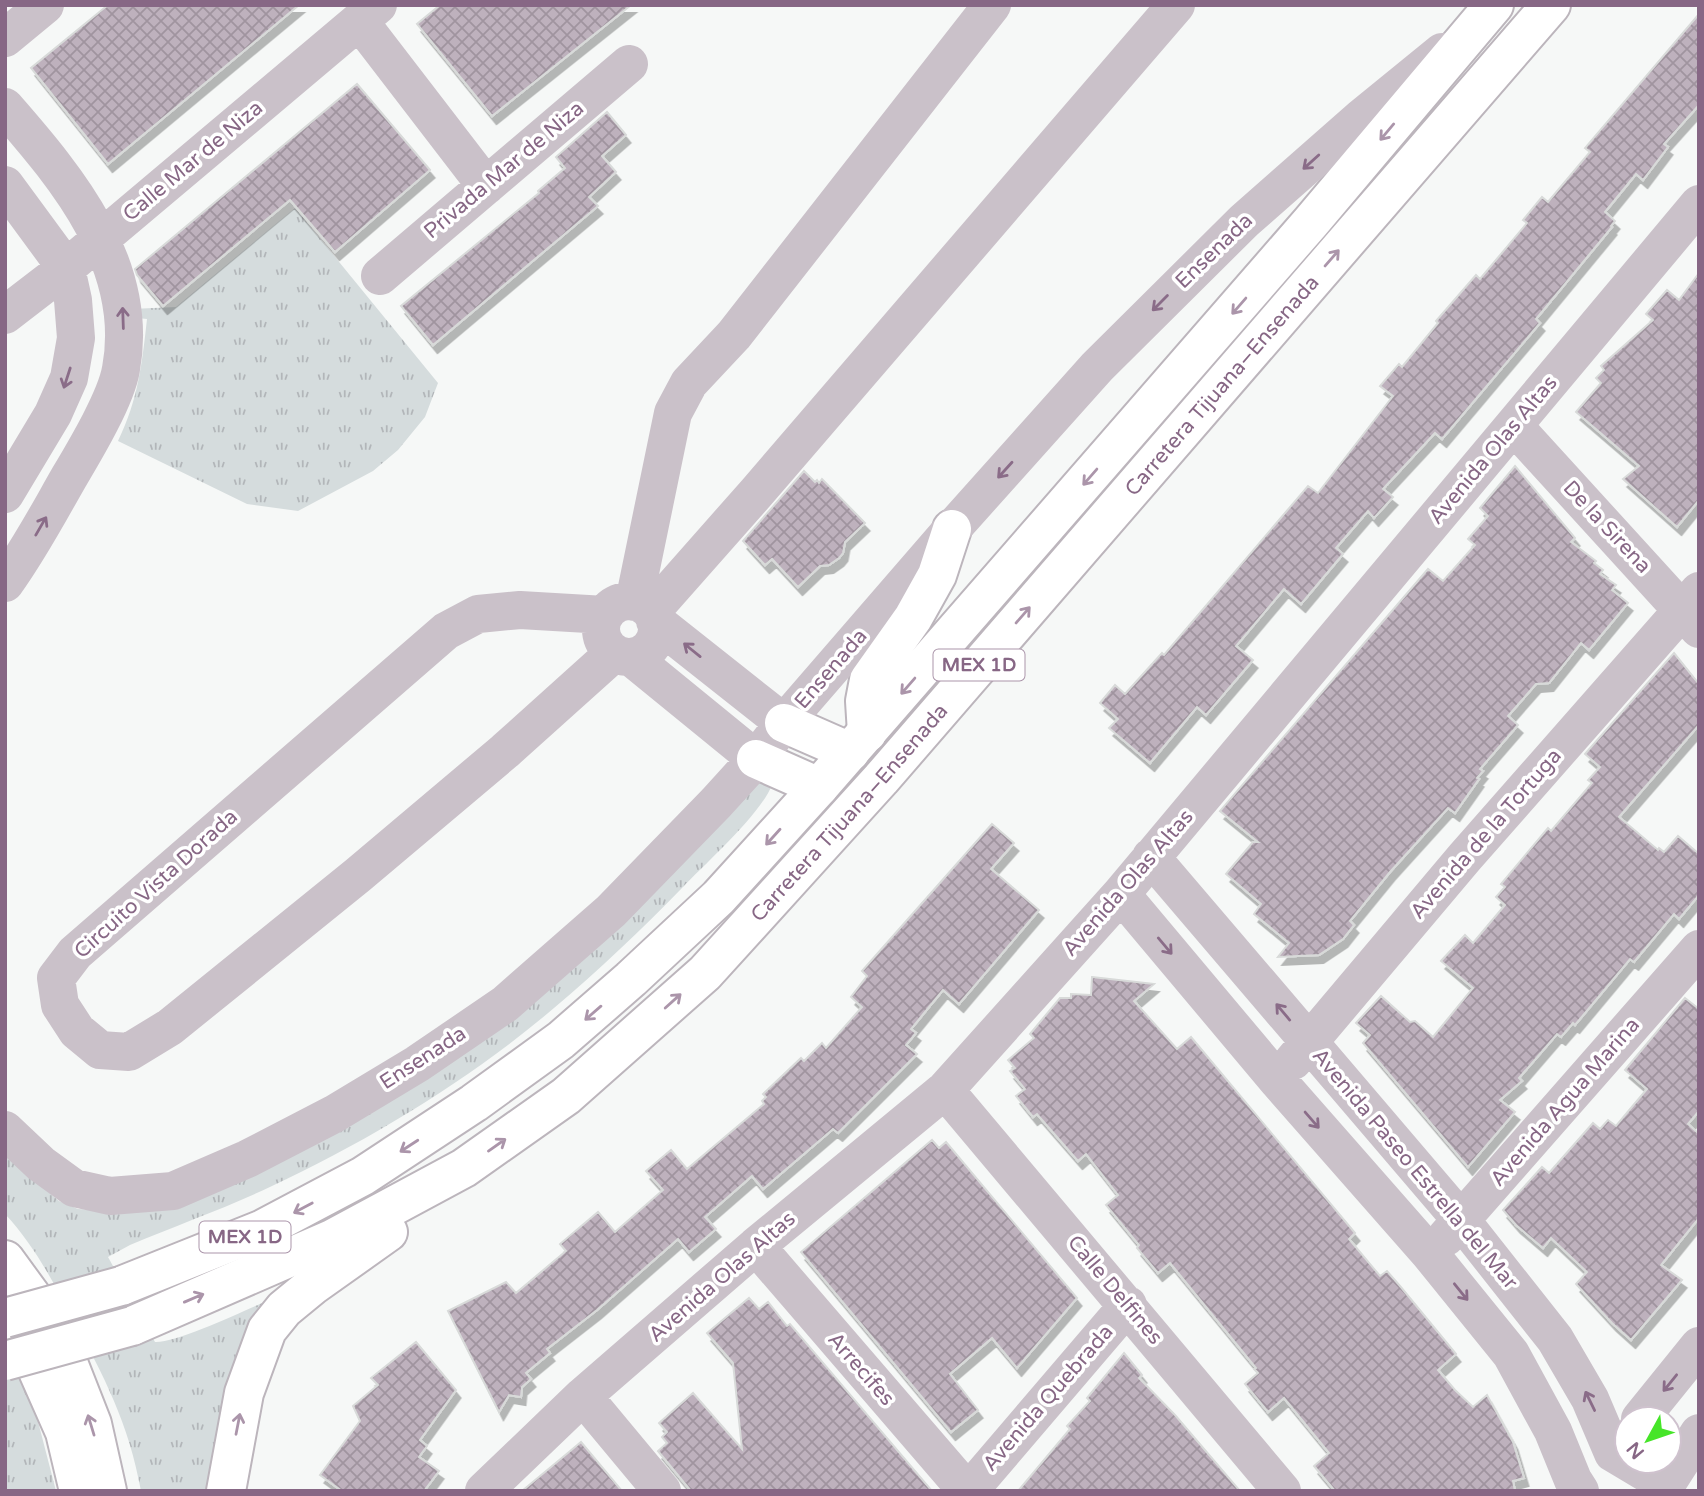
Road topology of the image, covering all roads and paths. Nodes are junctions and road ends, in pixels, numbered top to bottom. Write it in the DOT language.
graph roads {
  1 [pos="45,5"];
  2 [pos="992,5"];
  3 [pos="1176,5"];
  4 [pos="1550,5"];
  5 [pos="369,14"];
  6 [pos="1485,15"];
  7 [pos="5,38"];
  8 [pos="629,64"];
  9 [pos="5,107"];
  10 [pos="5,185"];
  11 [pos="486,186"];
  12 [pos="1699,204"];
  13 [pos="100,238"];
  14 [pos="66,268"];
  15 [pos="380,276"];
  16 [pos="5,315"];
  17 [pos="1514,426"];
  18 [pos="5,494"];
  19 [pos="952,529"];
  20 [pos="10,568"];
  21 [pos="1694,610"];
  22 [pos="636,612"];
  23 [pos="623,655"];
  24 [pos="722,674"];
  25 [pos="695,709"];
  26 [pos="784,723"];
  27 [pos="858,743"];
  28 [pos="756,759"];
  29 [pos="819,787"];
  30 [pos="1151,857"];
  31 [pos="1121,894"];
  32 [pos="1699,949"];
  33 [pos="1308,1041"];
  34 [pos="1278,1081"];
  35 [pos="945,1090"];
  36 [pos="5,1130"];
  37 [pos="464,1168"];
  38 [pos="1461,1220"];
  39 [pos="756,1246"];
  40 [pos="1430,1255"];
  41 [pos="5,1260"];
  42 [pos="1128,1305"];
  43 [pos="5,1316"];
  44 [pos="1699,1346"];
  45 [pos="5,1362"];
  46 [pos="583,1396"];
  47 [pos="1651,1405"];
  48 [pos="1699,1433"];
  49 [pos="1613,1434"];
  50 [pos="1613,1457"];
  51 [pos="1650,1475"];
  52 [pos="1663,1488"];
  53 [pos="79,1491"];
  54 [pos="107,1491"];
  55 [pos="226,1491"];
  56 [pos="484,1491"];
  57 [pos="662,1491"];
  58 [pos="968,1491"];
  59 [pos="1282,1491"];
  60 [pos="1580,1491"];
  61 [pos="1595,1491"];
  1 -- 7 [label="street"];
  2 -- 22 [label="street"];
  3 -- 22 [label="street"];
  37 -- 4 [label="highway, Carretera Tijuana–Ensenada / MEX 1D, one-way"];
  5 -- 11 [label="street"];
  5 -- 13 [label="street, Calle Mar de Niza"];
  6 -- 19 [label="street, Ensenada, one-way"];
  6 -- 27 [label="highway, Carretera Tijuana–Ensenada / MEX 1D, one-way"];
  8 -- 11 [label="street, Privada Mar de Niza"];
  9 -- 13 [label="street"];
  10 -- 14 [label="street"];
  11 -- 15 [label="street, Privada Mar de Niza"];
  12 -- 17 [label="street, Avenida Olas Altas"];
  13 -- 14 [label="street, Calle Mar de Niza"];
  20 -- 13 [label="street, one-way"];
  14 -- 16 [label="street, Calle Mar de Niza"];
  14 -- 18 [label="street, one-way"];
  17 -- 21 [label="street, De la Sirena"];
  17 -- 30 [label="street, Avenida Olas Altas"];
  19 -- 26 [label="street, Ensenada"];
  19 -- 27 [label="highway"];
  21 -- 33 [label="street, Avenida de la Tortuga"];
  22 -- 23 [label="street, Circuito Vista Dorada"];
  22 -- 23 [label="street"];
  22 -- 23 [label="street, Circuito Vista Dorada"];
  24 -- 22 [label="street, one-way"];
  23 -- 25 [label="street"];
  24 -- 25 [label="street"];
  24 -- 26 [label="street"];
  25 -- 28 [label="street"];
  26 -- 27 [label="highway"];
  26 -- 28 [label="street, Ensenada"];
  27 -- 29 [label="highway, Carretera Tijuana–Ensenada / MEX 1D"];
  28 -- 29 [label="highway"];
  28 -- 36 [label="street, Ensenada"];
  29 -- 43 [label="highway, Carretera Tijuana–Ensenada / MEX 1D, one-way, bridge"];
  30 -- 31 [label="street, Avenida Olas Altas"];
  33 -- 30 [label="street, Avenida Paseo Estrella del Mar, one-way"];
  31 -- 34 [label="street, Avenida Paseo Estrella del Mar, one-way"];
  31 -- 35 [label="street, Avenida Olas Altas"];
  32 -- 38 [label="street, Avenida Agua Marina"];
  33 -- 34 [label="street, Avenida de la Tortuga"];
  33 -- 38 [label="street, Avenida Paseo Estrella del Mar"];
  34 -- 40 [label="street, Avenida Paseo Estrella del Mar, one-way"];
  35 -- 39 [label="street, Avenida Olas Altas"];
  35 -- 42 [label="street, Calle Delfines"];
  45 -- 37 [label="highway, Carretera Tijuana–Ensenada / MEX 1D, one-way, bridge"];
  55 -- 37 [label="highway, one-way"];
  38 -- 40 [label="street, Avenida Agua Marina"];
  49 -- 38 [label="street, Avenida Paseo Estrella del Mar, one-way"];
  39 -- 46 [label="street, Avenida Olas Altas"];
  39 -- 58 [label="street, Arrecifes"];
  40 -- 60 [label="street, Avenida Paseo Estrella del Mar, one-way"];
  54 -- 41 [label="highway, one-way"];
  42 -- 58 [label="street, Avenida Quebrada"];
  42 -- 59 [label="street, Calle Delfines"];
  43 -- 53 [label="highway"];
  44 -- 47 [label="street, one-way"];
  46 -- 56 [label="street, Avenida Olas Altas"];
  46 -- 57 [label="street"];
  48 -- 52 [label="street"];
  50 -- 61 [label="street"];
  51 -- 52 [label="street"];
}
